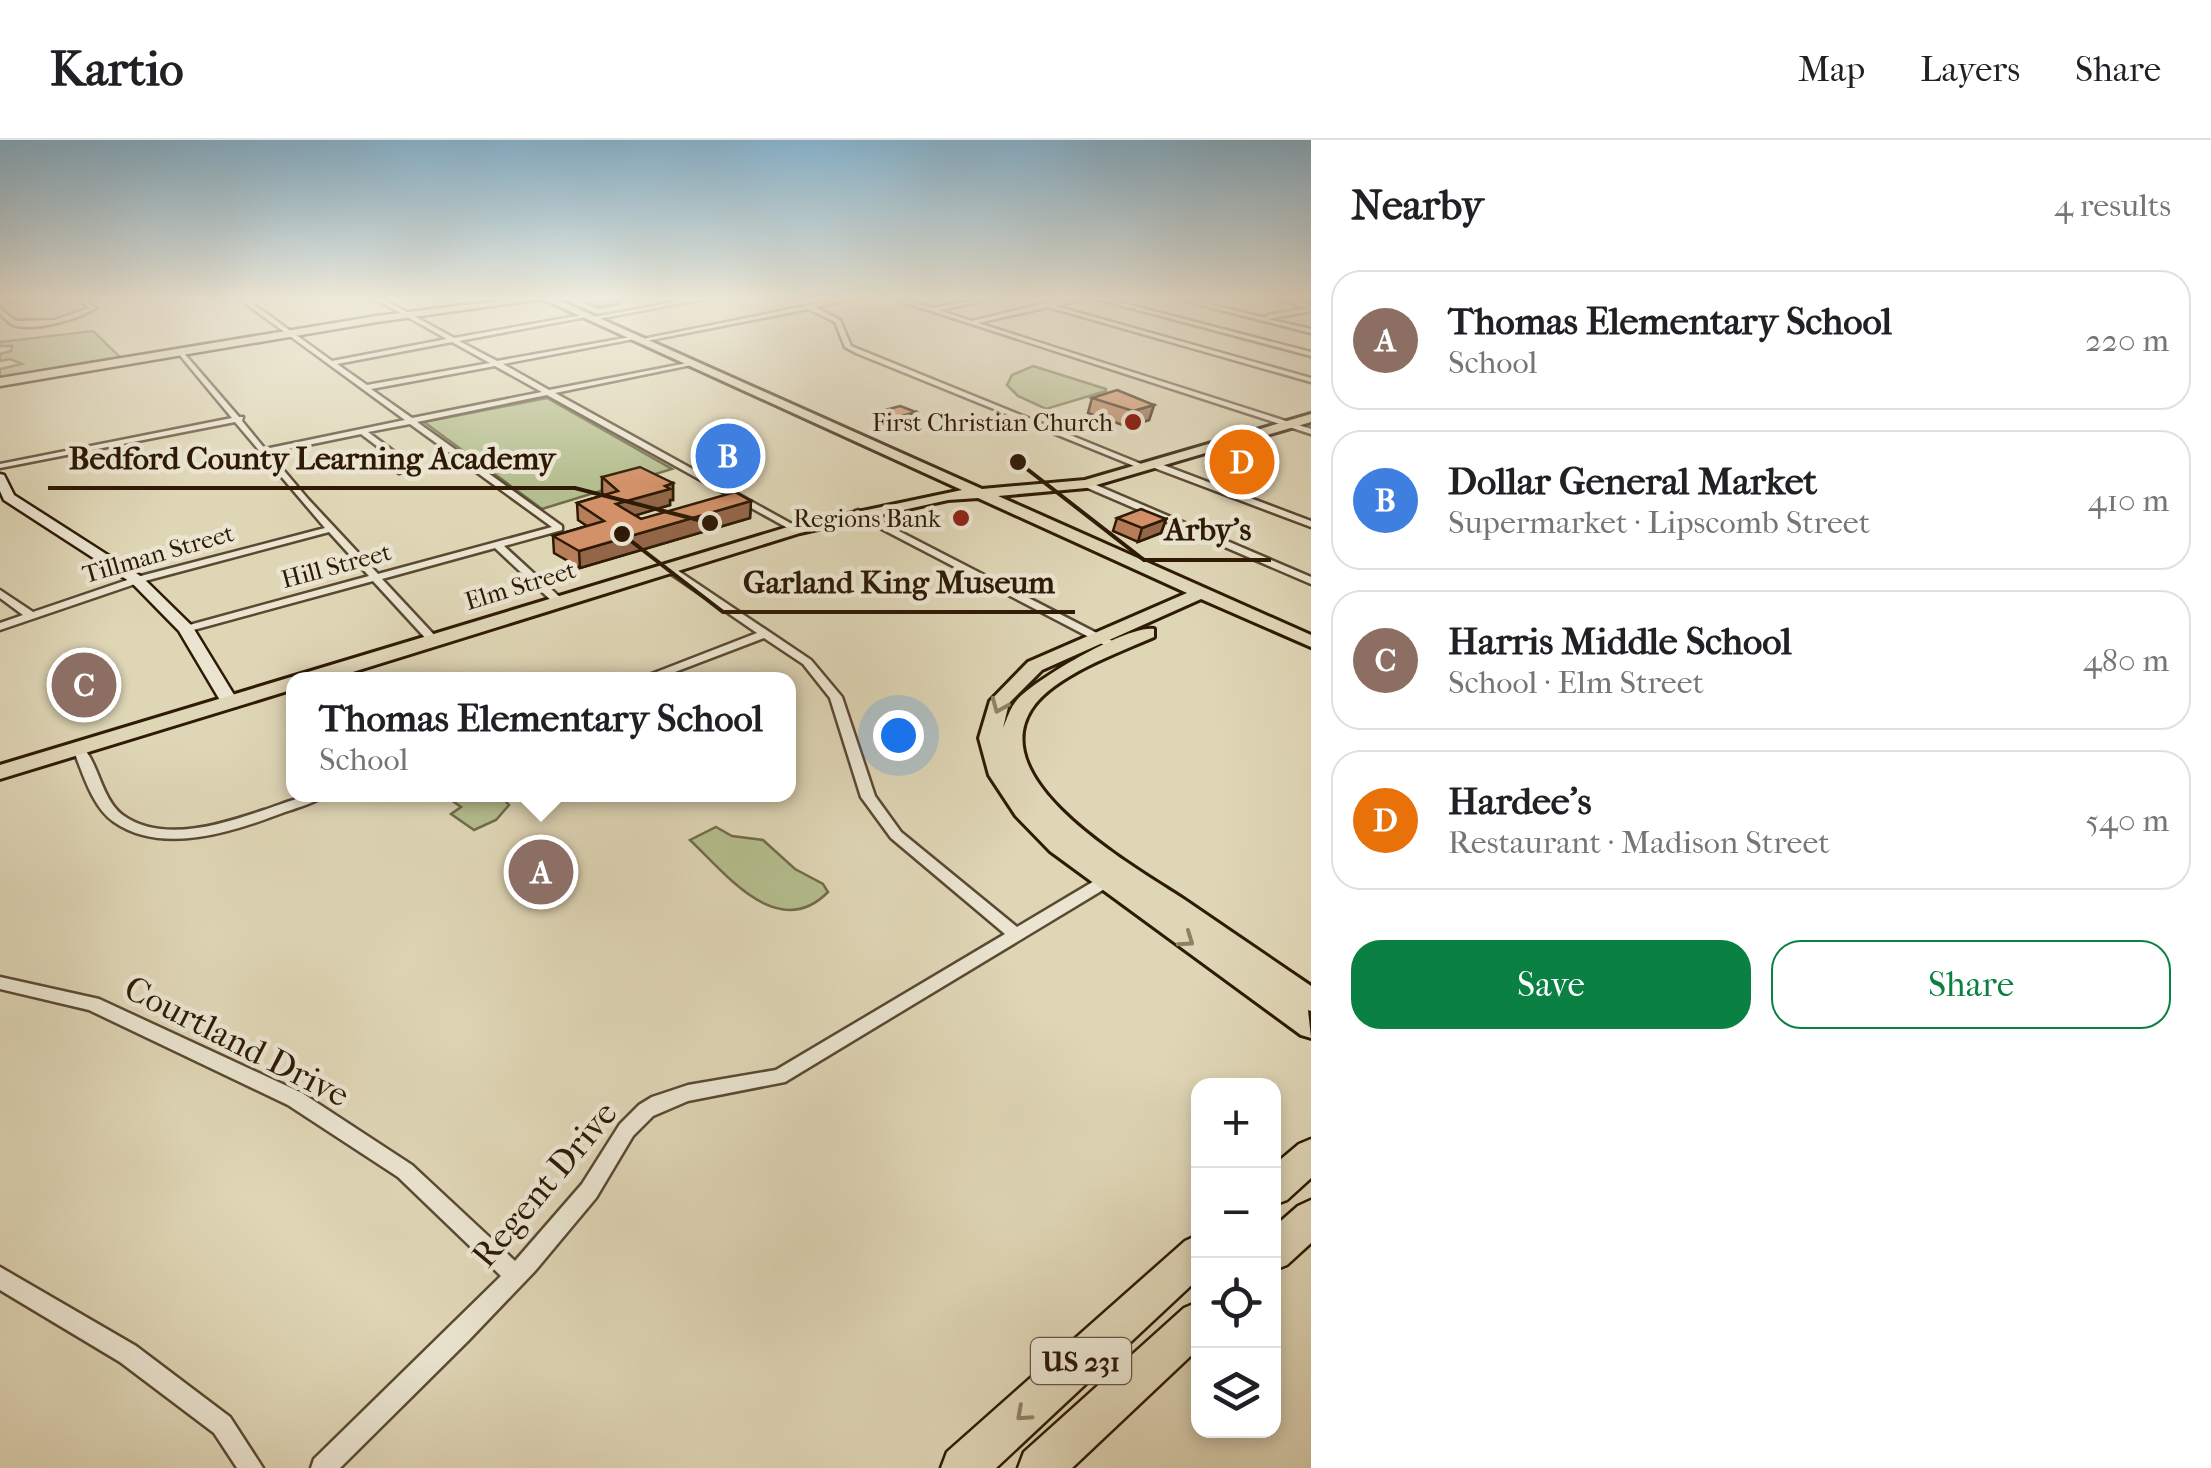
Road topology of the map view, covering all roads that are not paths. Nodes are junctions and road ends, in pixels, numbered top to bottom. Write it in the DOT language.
graph roads {
  1 [pos="132,360"];
  2 [pos="187,360"];
  3 [pos="328,360"];
  4 [pos="348,360"];
  5 [pos="489,360"];
  6 [pos="519,360"];
  7 [pos="684,360"];
  8 [pos="878,360"];
  9 [pos="1087,360"];
  10 [pos="1239,360"];
  11 [pos="332,363"];
  12 [pos="691,363"];
  13 [pos="496,364"];
  14 [pos="1311,380"];
  15 [pos="0,382"];
  16 [pos="369,388"];
  17 [pos="552,393"];
  18 [pos="1311,418"];
  19 [pos="240,419"];
  20 [pos="414,420"];
  21 [pos="1288,425"];
  22 [pos="362,431"];
  23 [pos="1311,432"];
  24 [pos="266,451"];
  25 [pos="0,466"];
  26 [pos="1151,467"];
  27 [pos="398,470"];
  28 [pos="0,478"];
  29 [pos="1086,484"];
  30 [pos="986,494"];
  31 [pos="5,498"];
  32 [pos="858,514"];
  33 [pos="1311,524"];
  34 [pos="331,529"];
  35 [pos="796,529"];
  36 [pos="497,545"];
  37 [pos="668,567"];
  38 [pos="378,577"];
  39 [pos="137,580"];
  40 [pos="1311,581"];
  41 [pos="0,593"];
  42 [pos="1210,597"];
  43 [pos="559,602"];
  44 [pos="31,616"];
  45 [pos="0,627"];
  46 [pos="186,629"];
  47 [pos="764,634"];
  48 [pos="433,640"];
  49 [pos="1107,642"];
  50 [pos="1311,642"];
  51 [pos="331,672"];
  52 [pos="663,672"];
  53 [pos="286,685"];
  54 [pos="230,702"];
  55 [pos="79,749"];
  56 [pos="0,772"];
  57 [pos="299,802"];
  58 [pos="1114,877"];
  59 [pos="1016,935"];
  60 [pos="0,983"];
  61 [pos="1311,1000"];
  62 [pos="1311,1027"];
  63 [pos="1311,1155"];
  64 [pos="1281,1182"];
  65 [pos="1311,1218"];
  66 [pos="1281,1246"];
  67 [pos="1194,1258"];
  68 [pos="514,1274"];
  69 [pos="0,1278"];
  70 [pos="1191,1328"];
  71 [pos="251,1468"];
  72 [pos="322,1468"];
  73 [pos="963,1468"];
  74 [pos="1040,1468"];
  1 -- 15 [label="highway"];
  2 -- 19 [label="street"];
  3 -- 11 [label="street"];
  4 -- 11 [label="street"];
  5 -- 13 [label="street"];
  6 -- 13 [label="street"];
  7 -- 12 [label="main road"];
  8 -- 26 [label="street"];
  9 -- 21 [label="street"];
  10 -- 14 [label="street"];
  11 -- 16 [label="street"];
  12 -- 17 [label="street"];
  12 -- 30 [label="main road"];
  13 -- 16 [label="street"];
  13 -- 17 [label="street"];
  16 -- 20 [label="street"];
  17 -- 20 [label="street"];
  17 -- 35 [label="street"];
  18 -- 21 [label="main road, Elm Street"];
  19 -- 24 [label="street"];
  19 -- 25 [label="street"];
  20 -- 22 [label="street"];
  20 -- 36 [label="street, Hill Street"];
  21 -- 23 [label="street"];
  21 -- 26 [label="main road, Elm Street"];
  22 -- 24 [label="street"];
  22 -- 27 [label="street"];
  24 -- 34 [label="street"];
  26 -- 29 [label="main road, Elm Street"];
  26 -- 33 [label="street"];
  28 -- 31 [label="street"];
  29 -- 30 [label="main road, Elm Street"];
  29 -- 40 [label="street"];
  30 -- 32 [label="main road, Elm Street"];
  30 -- 42 [label="main road"];
  31 -- 39 [label="street"];
  32 -- 35 [label="main road, Elm Street"];
  32 -- 49 [label="street"];
  34 -- 38 [label="street"];
  34 -- 39 [label="street, Tillman Street"];
  35 -- 37 [label="main road, Elm Street"];
  36 -- 38 [label="street, Hill Street"];
  36 -- 43 [label="street"];
  37 -- 43 [label="main road, Elm Street"];
  37 -- 47 [label="street"];
  38 -- 46 [label="street, Hill Street"];
  38 -- 48 [label="street"];
  39 -- 44 [label="street, Tillman Street"];
  39 -- 46 [label="street"];
  41 -- 44 [label="street"];
  42 -- 49 [label="main road"];
  42 -- 50 [label="main road"];
  43 -- 48 [label="main road, Elm Street"];
  44 -- 45 [label="street, Tillman Street"];
  46 -- 54 [label="street"];
  47 -- 52 [label="street"];
  47 -- 59 [label="street"];
  48 -- 51 [label="main road, Elm Street"];
  49 -- 58 [label="main road"];
  53 -- 54 [label="main road"];
  54 -- 55 [label="main road"];
  55 -- 56 [label="main road"];
  55 -- 57 [label="street"];
  58 -- 59 [label="street, Regent Drive"];
  58 -- 61 [label="main road"];
  58 -- 62 [label="main road, one-way"];
  59 -- 68 [label="street, Regent Drive"];
  60 -- 68 [label="street, Courtland Drive"];
  63 -- 64 [label="highway"];
  65 -- 66 [label="highway"];
  67 -- 73 [label="highway, US 231, one-way"];
  68 -- 72 [label="street, Regent Drive"];
  69 -- 71 [label="street"];
  70 -- 74 [label="highway, US 231"];
}
